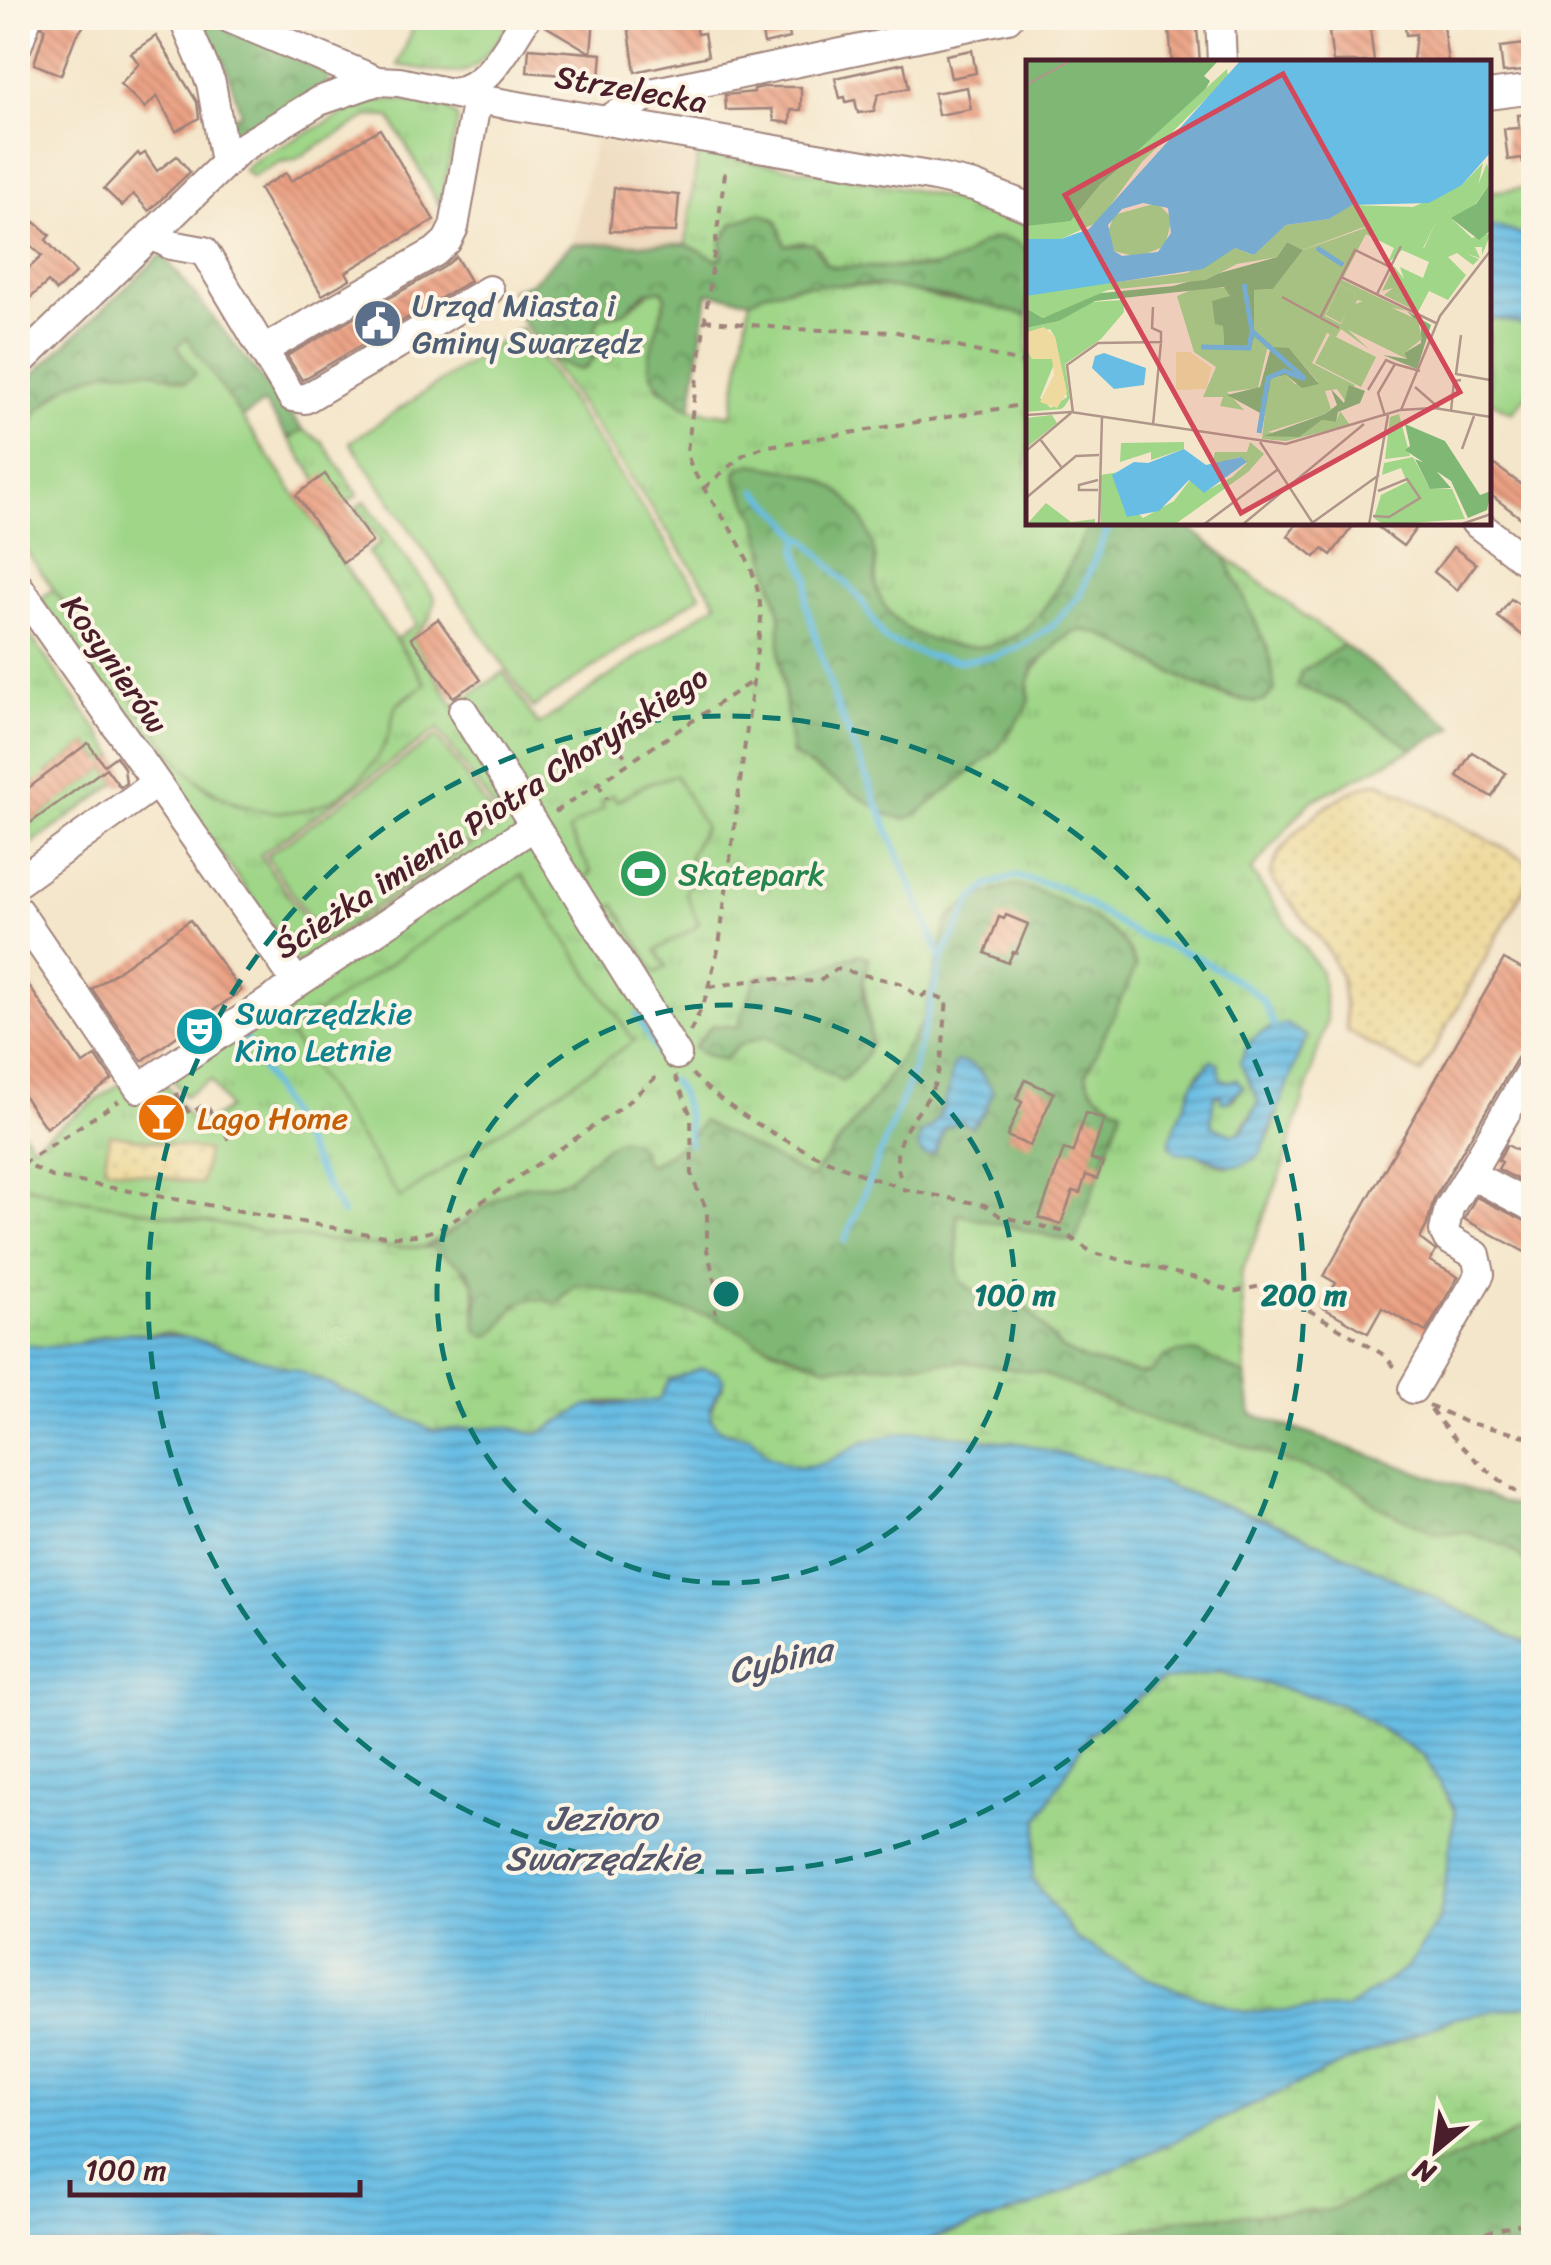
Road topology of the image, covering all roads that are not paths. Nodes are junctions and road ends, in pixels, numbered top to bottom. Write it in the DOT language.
graph roads {
  1 [pos="27,18"];
  2 [pos="183,18"];
  3 [pos="229,18"];
  4 [pos="526,18"];
  5 [pos="1008,18"];
  6 [pos="1220,18"];
  7 [pos="18,44"];
  8 [pos="1222,60"];
  9 [pos="377,80"];
  10 [pos="1534,89"];
  11 [pos="464,95"];
  12 [pos="1491,95"];
  13 [pos="606,120"];
  14 [pos="225,162"];
  15 [pos="1026,205"];
  16 [pos="151,234"];
  17 [pos="489,290"];
  18 [pos="263,350"];
  19 [pos="18,364"];
  20 [pos="1480,525"];
  21 [pos="1534,567"];
  22 [pos="18,586"];
  23 [pos="463,711"];
  24 [pos="156,783"];
  25 [pos="534,826"];
  26 [pos="18,882"];
  27 [pos="18,911"];
  28 [pos="297,983"];
  29 [pos="672,1060"];
  30 [pos="1534,1064"];
  31 [pos="1470,1174"];
  32 [pos="1534,1208"];
  33 [pos="1421,1397"];
  1 -- 7 [label="street"];
  2 -- 14 [label="street"];
  3 -- 9 [label="street, Strzelecka"];
  4 -- 11 [label="street"];
  5 -- 13 [label="street"];
  6 -- 8 [label="street"];
  9 -- 11 [label="street, Strzelecka"];
  9 -- 14 [label="street"];
  10 -- 12 [label="street"];
  11 -- 13 [label="street, Strzelecka"];
  11 -- 18 [label="street"];
  13 -- 15 [label="street, Strzelecka"];
  14 -- 16 [label="street"];
  16 -- 18 [label="street"];
  16 -- 19 [label="street"];
  17 -- 18 [label="street"];
  20 -- 21 [label="street"];
  22 -- 24 [label="street, Kosynierów"];
  23 -- 25 [label="street"];
  24 -- 26 [label="street, Kosynierów"];
  24 -- 28 [label="street, Kosynierów"];
  25 -- 28 [label="street, Ścieżka imienia Piotra Choryńskiego"];
  25 -- 29 [label="street"];
  27 -- 28 [label="street, Ścieżka imienia Piotra Choryńskiego"];
  30 -- 31 [label="street"];
  31 -- 32 [label="street"];
  31 -- 33 [label="street"];
}
